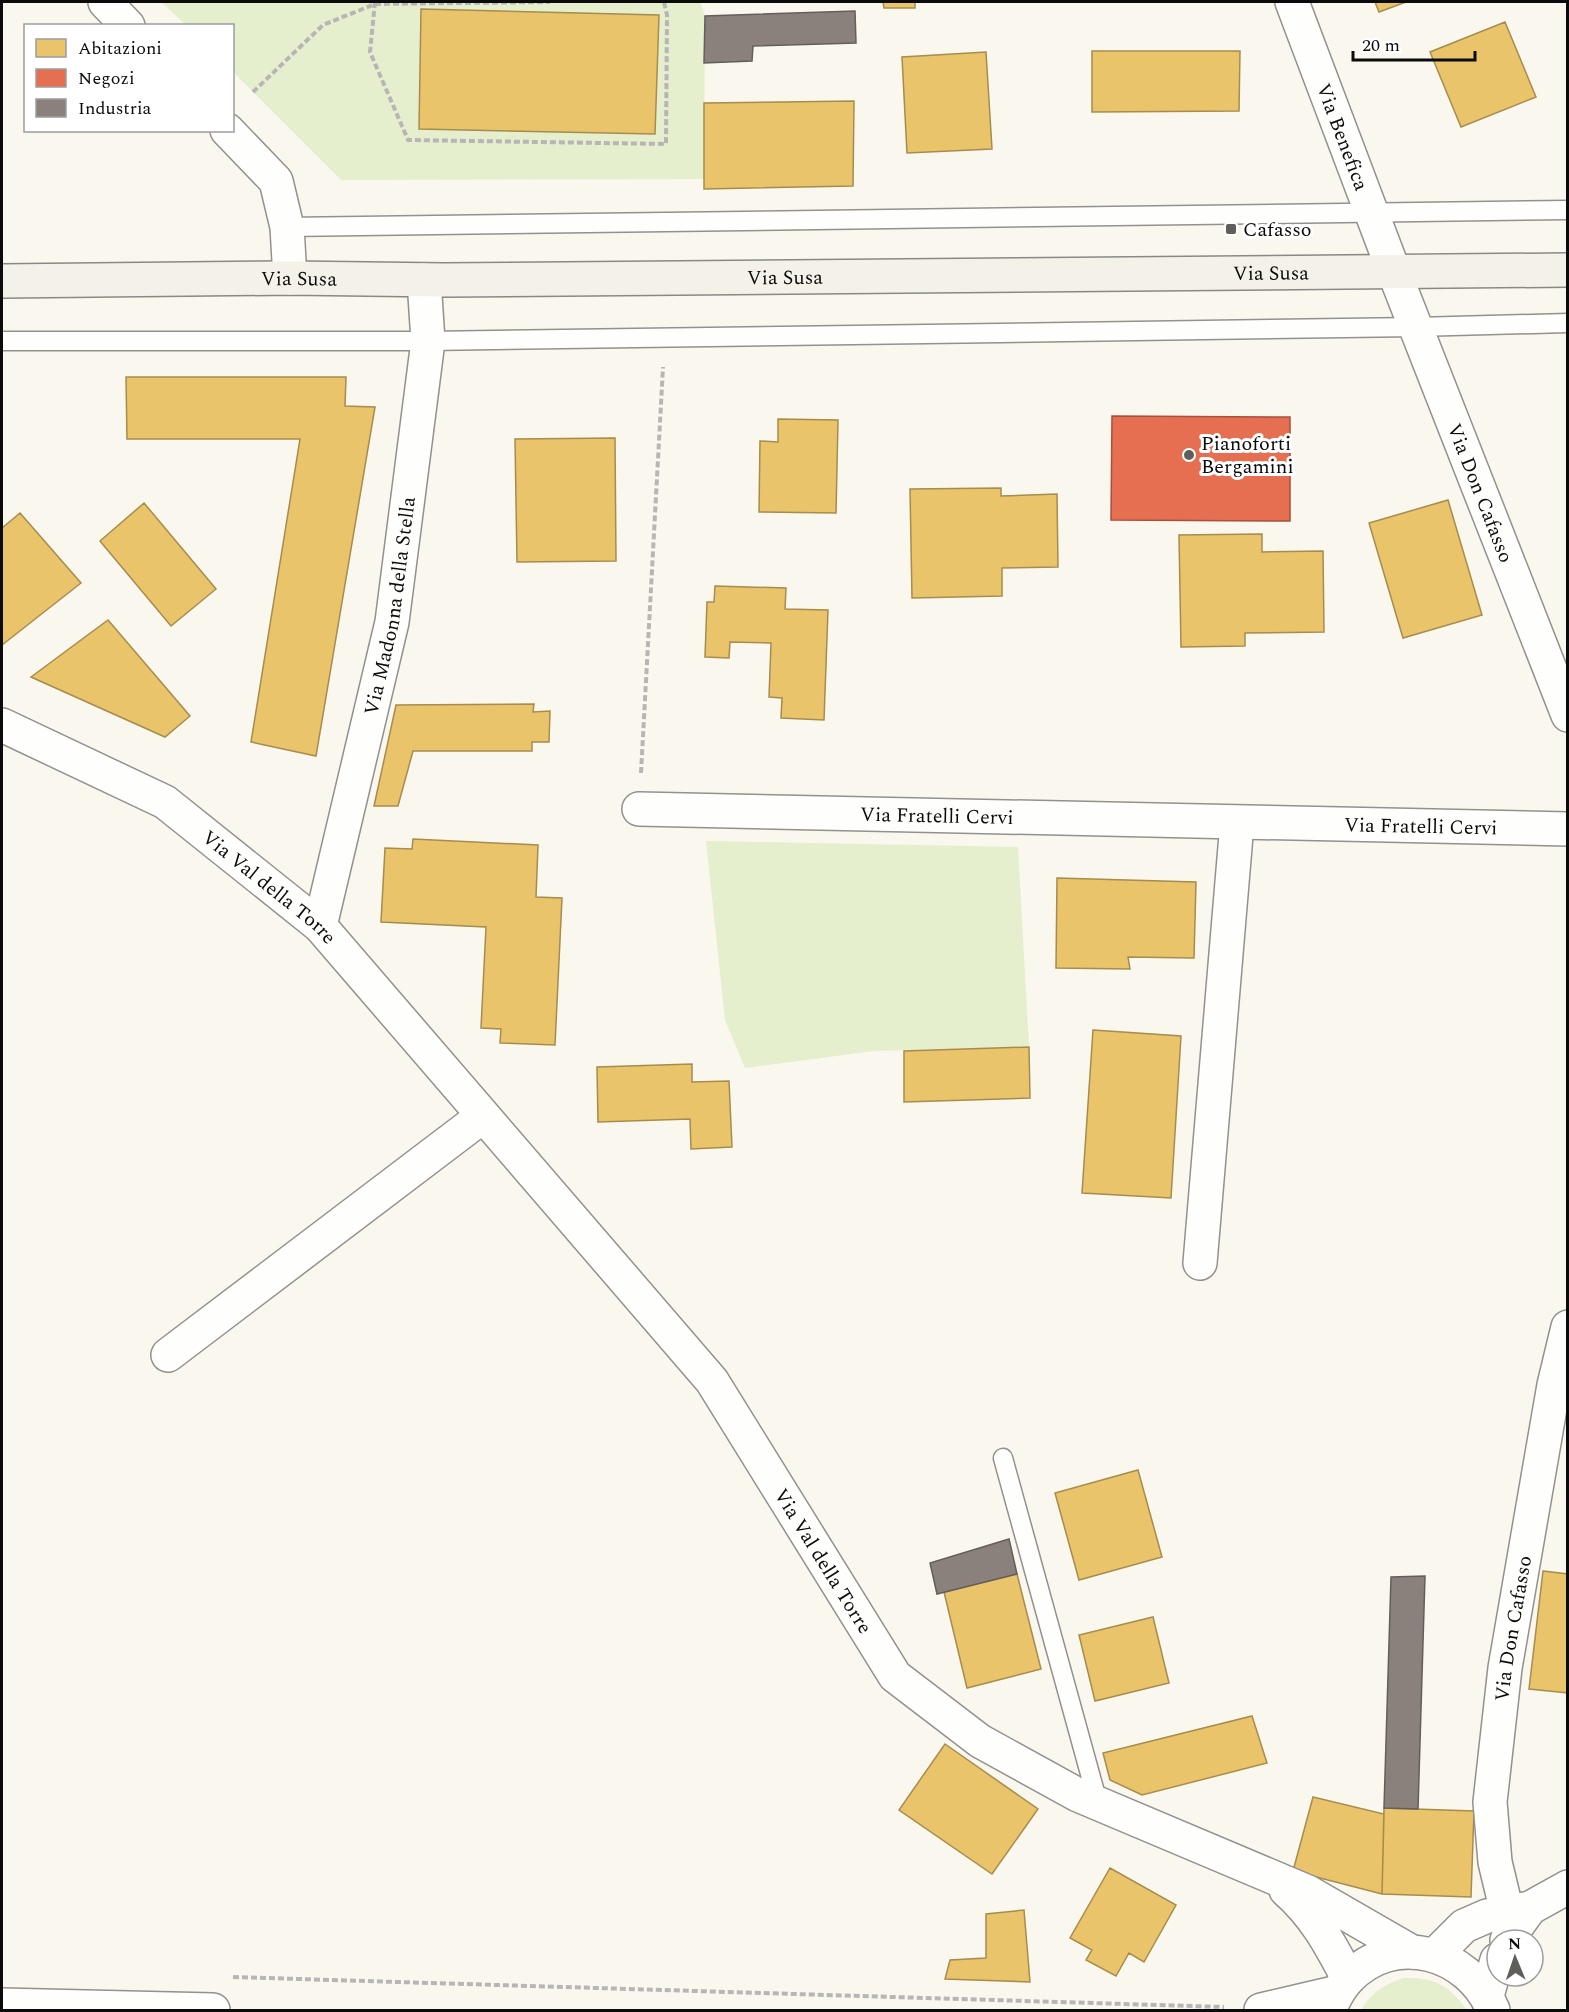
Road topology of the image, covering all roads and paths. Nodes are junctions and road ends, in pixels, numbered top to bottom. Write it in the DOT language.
graph roads {
  1 [pos="105,2"];
  2 [pos="550,2"];
  3 [pos="664,2"];
  4 [pos="1292,2"];
  5 [pos="375,3"];
  6 [pos="126,24"];
  7 [pos="253,92"];
  8 [pos="229,132"];
  9 [pos="1568,210"];
  10 [pos="1373,212"];
  11 [pos="287,227"];
  12 [pos="1568,270"];
  13 [pos="1394,272"];
  14 [pos="290,278"];
  15 [pos="424,280"];
  16 [pos="2,281"];
  17 [pos="1568,323"];
  18 [pos="1416,327"];
  19 [pos="664,338"];
  20 [pos="2,340"];
  21 [pos="428,341"];
  22 [pos="1568,715"];
  23 [pos="2,725"];
  24 [pos="639,810"];
  25 [pos="1237,823"];
  26 [pos="1568,829"];
  27 [pos="320,926"];
  28 [pos="483,1116"];
  29 [pos="1200,1263"];
  30 [pos="1568,1328"];
  31 [pos="168,1354"];
  32 [pos="1003,1458"];
  33 [pos="1098,1803"];
  34 [pos="1269,1876"];
  35 [pos="1568,1887"];
  36 [pos="1514,1923"];
  37 [pos="1424,1954"];
  38 [pos="227,1977"];
  39 [pos="1492,1988"];
  40 [pos="1338,1994"];
  41 [pos="1490,2003"];
  42 [pos="2,2005"];
  43 [pos="1247,2009"];
  44 [pos="213,2010"];
  1 -- 6 [label="street"];
  2 -- 5 [label="path"];
  3 -- 5 [label="path"];
  4 -- 10 [label="street, Via Benefica"];
  5 -- 7 [label="path"];
  8 -- 11 [label="street"];
  9 -- 10 [label="lane"];
  10 -- 11 [label="lane"];
  10 -- 13 [label="street, Via Benefica"];
  11 -- 14 [label="street"];
  12 -- 13 [label="main road, Via Susa"];
  13 -- 15 [label="main road, Via Susa"];
  13 -- 18 [label="street, Via Don Cafasso"];
  14 -- 15 [label="main road, Via Susa"];
  14 -- 16 [label="main road, Via Susa"];
  15 -- 21 [label="street, Via Madonna della Stella"];
  17 -- 18 [label="lane"];
  18 -- 19 [label="lane"];
  18 -- 22 [label="street, Via Don Cafasso"];
  19 -- 21 [label="lane"];
  19 -- 24 [label="path"];
  20 -- 21 [label="lane"];
  21 -- 27 [label="street, Via Madonna della Stella"];
  23 -- 27 [label="street, Via Val della Torre"];
  24 -- 25 [label="street, Via Fratelli Cervi"];
  25 -- 26 [label="street, Via Fratelli Cervi"];
  25 -- 29 [label="street"];
  27 -- 28 [label="street, Via Val della Torre"];
  28 -- 31 [label="street"];
  28 -- 33 [label="street, Via Val della Torre"];
  30 -- 36 [label="street, Via Don Cafasso"];
  32 -- 33 [label="lane"];
  33 -- 34 [label="street, Via Val della Torre"];
  34 -- 37 [label="street, Via Val della Torre"];
  34 -- 40 [label="street, Via Val della Torre"];
  35 -- 36 [label="street"];
  36 -- 37 [label="street"];
  37 -- 40 [label="street"];
  37 -- 41 [label="street, Via Val della Torre"];
  38 -- 43 [label="path"];
  39 -- 41 [label="street"];
  40 -- 43 [label="street"];
  42 -- 44 [label="street"];
}
